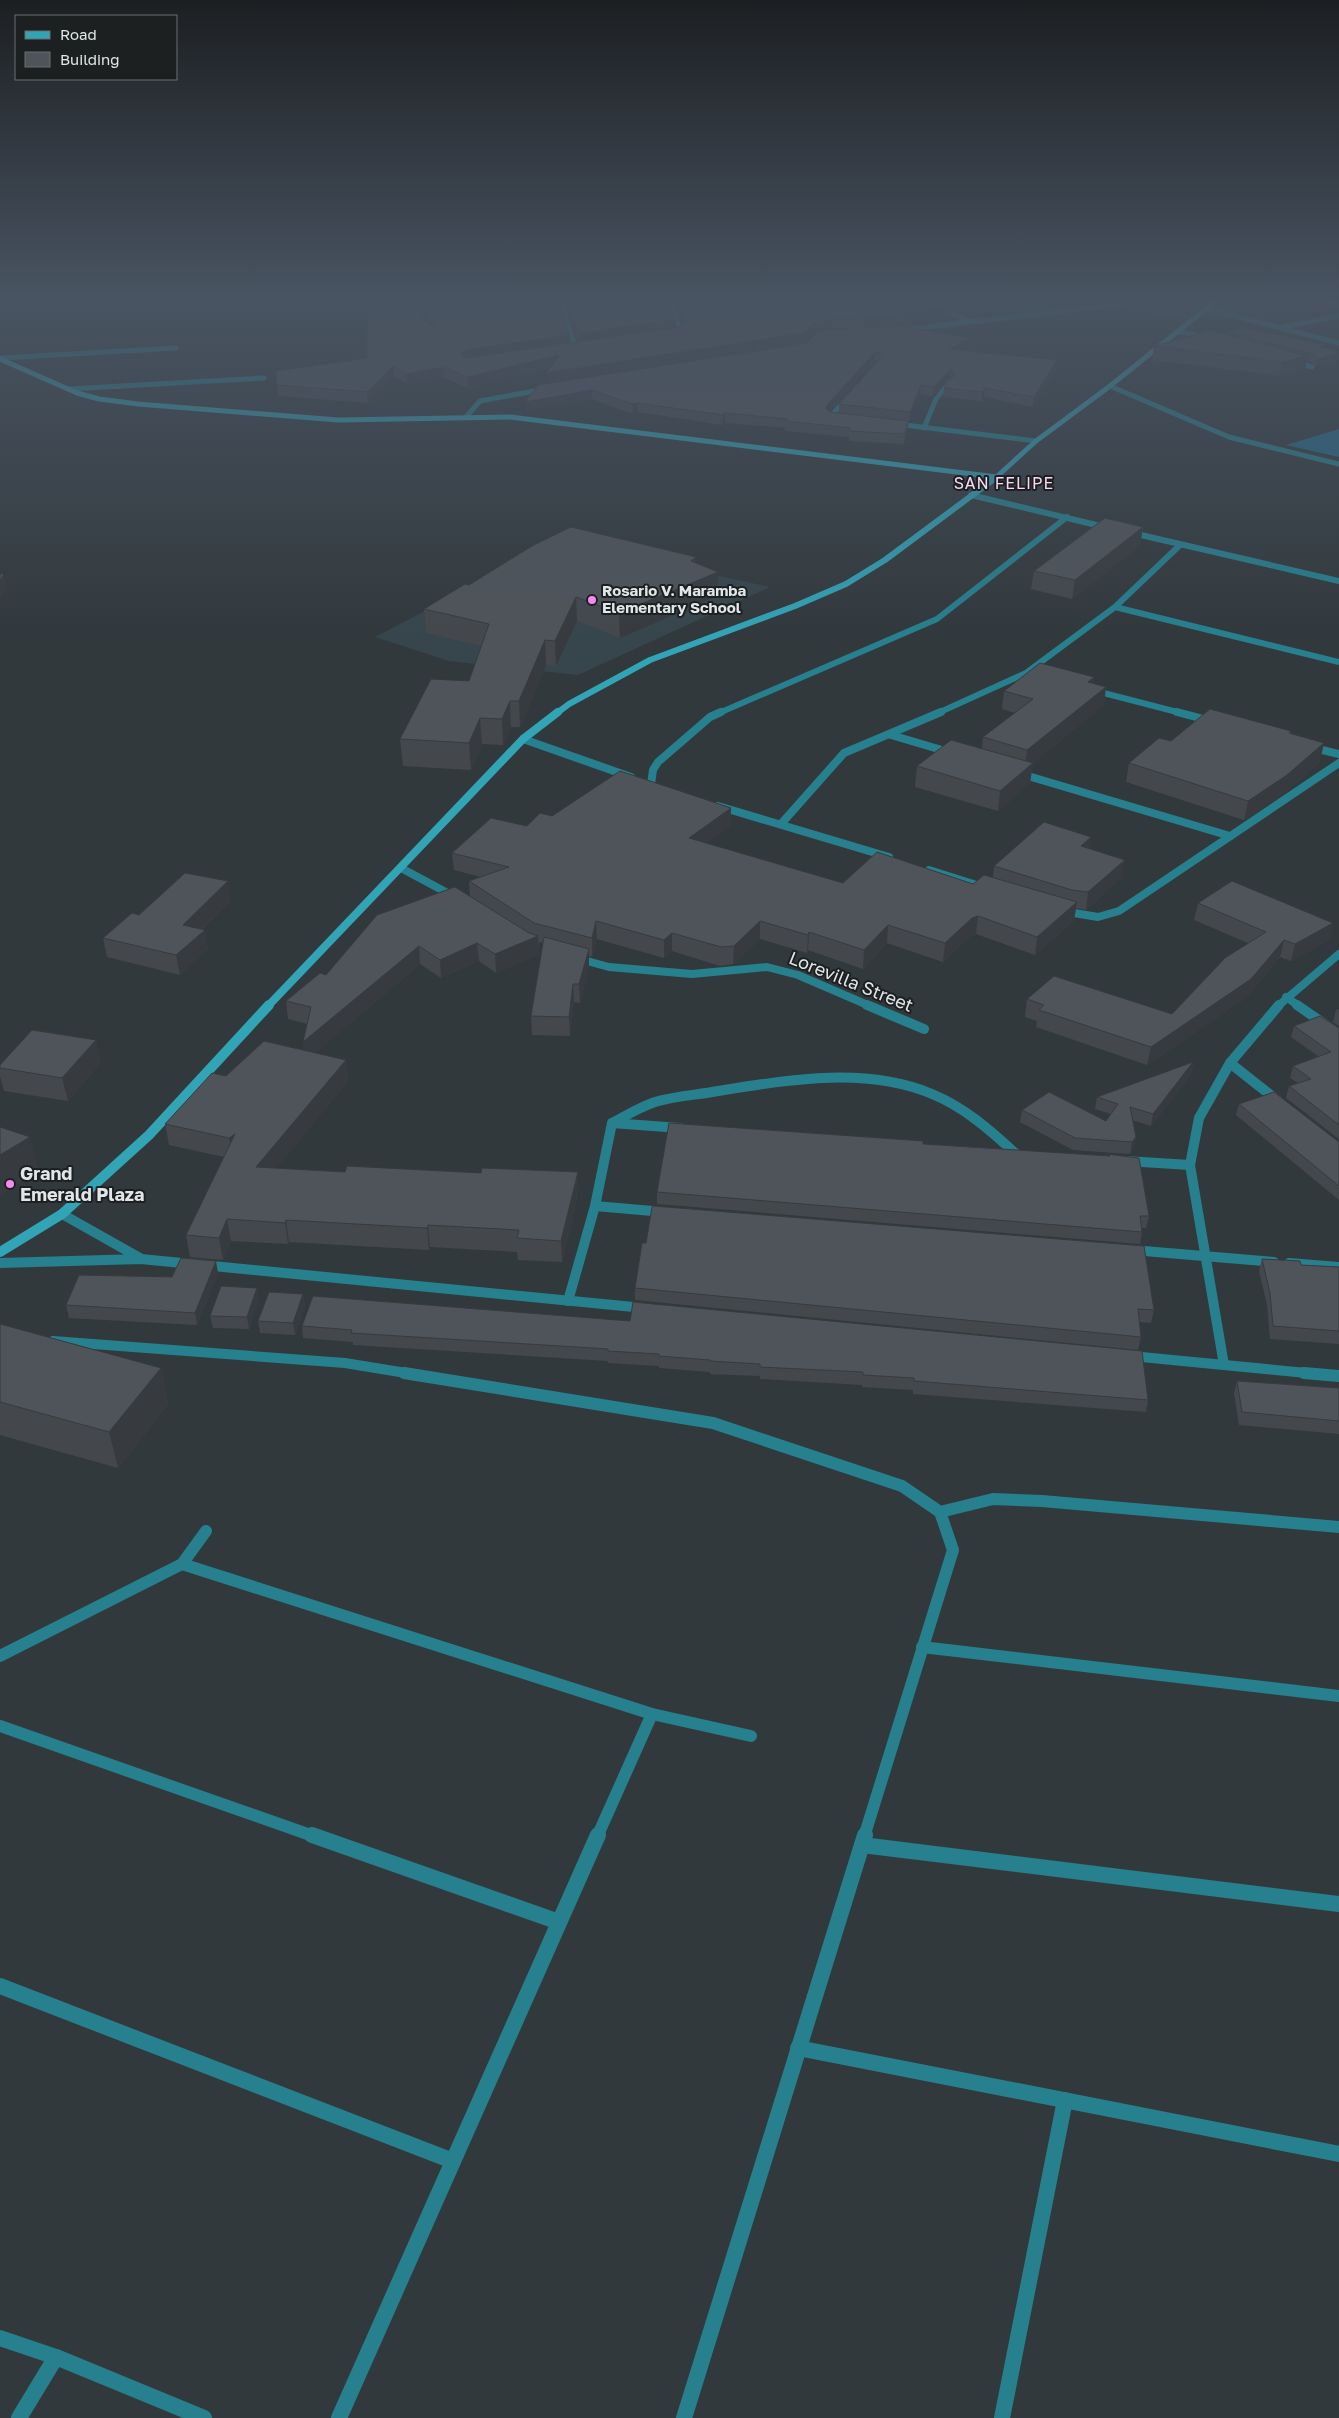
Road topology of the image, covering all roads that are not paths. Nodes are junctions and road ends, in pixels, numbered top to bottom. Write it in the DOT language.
graph roads {
  1 [pos="189,408"];
  2 [pos="474,408"];
  3 [pos="838,408"];
  4 [pos="932,408"];
  5 [pos="1081,408"];
  6 [pos="1162,408"];
  7 [pos="466,416"];
  8 [pos="840,418"];
  9 [pos="887,423"];
  10 [pos="924,428"];
  11 [pos="1036,441"];
  12 [pos="1339,464"];
  13 [pos="997,476"];
  14 [pos="971,495"];
  15 [pos="1067,517"];
  16 [pos="1114,529"];
  17 [pos="1124,531"];
  18 [pos="1180,545"];
  19 [pos="1339,581"];
  20 [pos="1115,607"];
  21 [pos="1339,662"];
  22 [pos="1026,673"];
  23 [pos="1036,676"];
  24 [pos="1083,688"];
  25 [pos="1216,722"];
  26 [pos="891,735"];
  27 [pos="523,739"];
  28 [pos="1301,744"];
  29 [pos="1339,754"];
  30 [pos="957,755"];
  31 [pos="1339,763"];
  32 [pos="1014,771"];
  33 [pos="710,803"];
  34 [pos="781,824"];
  35 [pos="1230,836"];
  36 [pos="901,861"];
  37 [pos="920,867"];
  38 [pos="401,868"];
  39 [pos="994,890"];
  40 [pos="460,900"];
  41 [pos="1050,907"];
  42 [pos="1339,954"];
  43 [pos="571,957"];
  44 [pos="1286,997"];
  45 [pos="924,1029"];
  46 [pos="1339,1034"];
  47 [pos="1230,1063"];
  48 [pos="1284,1106"];
  49 [pos="612,1123"];
  50 [pos="691,1128"];
  51 [pos="996,1151"];
  52 [pos="1112,1160"];
  53 [pos="1190,1165"];
  54 [pos="595,1206"];
  55 [pos="674,1213"];
  56 [pos="62,1214"];
  57 [pos="1125,1250"];
  58 [pos="0,1252"];
  59 [pos="1204,1256"];
  60 [pos="141,1259"];
  61 [pos="0,1263"];
  62 [pos="1339,1267"];
  63 [pos="568,1300"];
  64 [pos="657,1309"];
  65 [pos="39,1340"];
  66 [pos="1124,1355"];
  67 [pos="1224,1365"];
  68 [pos="1339,1376"];
  69 [pos="940,1512"];
  70 [pos="1339,1527"];
  71 [pos="206,1532"];
  72 [pos="182,1564"];
  73 [pos="922,1648"];
  74 [pos="0,1656"];
  75 [pos="1339,1696"];
  76 [pos="652,1714"];
  77 [pos="0,1726"];
  78 [pos="751,1736"];
  79 [pos="862,1845"];
  80 [pos="1339,1904"];
  81 [pos="559,1922"];
  82 [pos="0,1986"];
  83 [pos="798,2048"];
  84 [pos="1065,2100"];
  85 [pos="1339,2154"];
  86 [pos="453,2161"];
  87 [pos="0,2338"];
  88 [pos="56,2357"];
  89 [pos="19,2418"];
  90 [pos="204,2418"];
  91 [pos="339,2418"];
  92 [pos="684,2418"];
  93 [pos="1002,2418"];
  1 -- 7 [label="main road"];
  2 -- 7 [label="street"];
  3 -- 8 [label="street"];
  4 -- 10 [label="street"];
  5 -- 11 [label="main road"];
  6 -- 12 [label="street"];
  7 -- 13 [label="main road"];
  9 -- 10 [label="street"];
  10 -- 11 [label="street"];
  11 -- 13 [label="main road"];
  13 -- 14 [label="main road"];
  14 -- 15 [label="street"];
  14 -- 27 [label="main road"];
  15 -- 16 [label="street"];
  15 -- 27 [label="street"];
  17 -- 18 [label="street"];
  18 -- 19 [label="street"];
  18 -- 20 [label="street"];
  20 -- 21 [label="street"];
  20 -- 22 [label="street"];
  22 -- 23 [label="street"];
  22 -- 26 [label="street"];
  24 -- 25 [label="street"];
  26 -- 30 [label="street"];
  26 -- 34 [label="street"];
  27 -- 38 [label="main road"];
  28 -- 29 [label="street"];
  31 -- 35 [label="street"];
  32 -- 35 [label="street"];
  33 -- 34 [label="street"];
  34 -- 36 [label="street"];
  35 -- 41 [label="street"];
  37 -- 39 [label="street"];
  38 -- 40 [label="street"];
  38 -- 56 [label="main road"];
  42 -- 44 [label="street"];
  43 -- 45 [label="street, Lorevilla Street"];
  44 -- 46 [label="street"];
  44 -- 47 [label="street"];
  47 -- 48 [label="street"];
  47 -- 53 [label="street"];
  49 -- 50 [label="street"];
  49 -- 51 [label="street"];
  49 -- 54 [label="street"];
  52 -- 53 [label="street"];
  53 -- 59 [label="street"];
  54 -- 55 [label="street"];
  54 -- 63 [label="street"];
  56 -- 58 [label="main road"];
  56 -- 60 [label="street"];
  57 -- 59 [label="street"];
  59 -- 62 [label="street"];
  59 -- 67 [label="street"];
  60 -- 61 [label="street"];
  60 -- 63 [label="street"];
  63 -- 64 [label="street"];
  65 -- 69 [label="street"];
  66 -- 67 [label="street"];
  67 -- 68 [label="street"];
  69 -- 70 [label="street"];
  69 -- 73 [label="street"];
  71 -- 72 [label="street"];
  72 -- 74 [label="street"];
  72 -- 76 [label="street"];
  73 -- 75 [label="street"];
  73 -- 79 [label="street"];
  76 -- 78 [label="street"];
  76 -- 81 [label="street"];
  77 -- 81 [label="street"];
  79 -- 80 [label="street"];
  79 -- 83 [label="street"];
  81 -- 86 [label="street"];
  82 -- 86 [label="street"];
  83 -- 84 [label="street"];
  83 -- 92 [label="street"];
  84 -- 85 [label="street"];
  84 -- 93 [label="street"];
  86 -- 91 [label="street"];
  87 -- 88 [label="street"];
  88 -- 89 [label="street"];
  88 -- 90 [label="street"];
}
